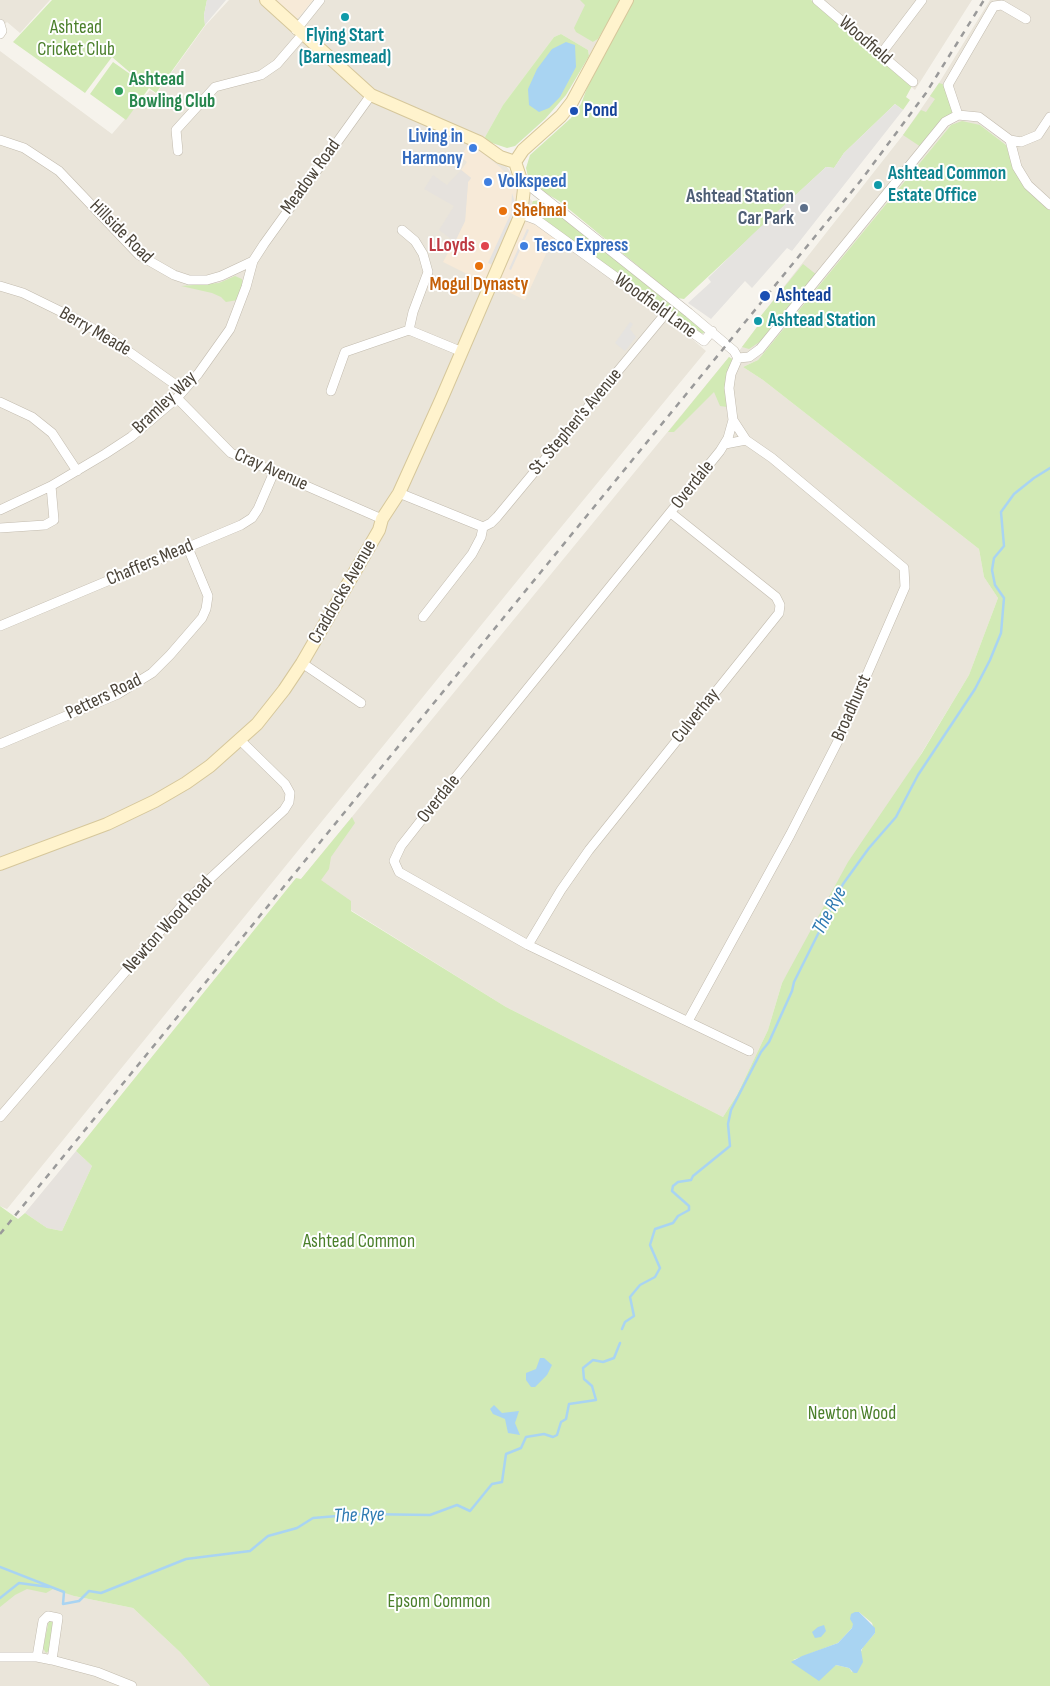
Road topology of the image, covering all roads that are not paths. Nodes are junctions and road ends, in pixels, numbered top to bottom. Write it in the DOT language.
graph roads {
  1 [pos="266,0"];
  2 [pos="320,0"];
  3 [pos="627,0"];
  4 [pos="816,0"];
  5 [pos="922,0"];
  6 [pos="1026,19"];
  7 [pos="0,24"];
  8 [pos="299,33"];
  9 [pos="0,34"];
  10 [pos="881,54"];
  11 [pos="914,82"];
  12 [pos="371,95"];
  13 [pos="958,115"];
  14 [pos="1050,117"];
  15 [pos="0,140"];
  16 [pos="1010,140"];
  17 [pos="178,151"];
  18 [pos="515,162"];
  19 [pos="522,180"];
  20 [pos="525,198"];
  21 [pos="543,198"];
  22 [pos="1050,205"];
  23 [pos="521,214"];
  24 [pos="402,230"];
  25 [pos="253,261"];
  26 [pos="0,286"];
  27 [pos="666,313"];
  28 [pos="409,330"];
  29 [pos="712,331"];
  30 [pos="460,351"];
  31 [pos="738,358"];
  32 [pos="183,390"];
  33 [pos="331,391"];
  34 [pos="176,398"];
  35 [pos="0,402"];
  36 [pos="733,420"];
  37 [pos="746,440"];
  38 [pos="725,444"];
  39 [pos="77,471"];
  40 [pos="274,472"];
  41 [pos="52,486"];
  42 [pos="399,493"];
  43 [pos="0,510"];
  44 [pos="671,513"];
  45 [pos="382,519"];
  46 [pos="483,527"];
  47 [pos="0,528"];
  48 [pos="188,548"];
  49 [pos="423,617"];
  50 [pos="0,626"];
  51 [pos="302,663"];
  52 [pos="361,703"];
  53 [pos="240,740"];
  54 [pos="0,744"];
  55 [pos="0,864"];
  56 [pos="528,944"];
  57 [pos="688,1021"];
  58 [pos="748,1051"];
  59 [pos="0,1117"];
  60 [pos="37,1657"];
  61 [pos="0,1658"];
  62 [pos="52,1660"];
  63 [pos="132,1686"];
  1 -- 8 [label="street"];
  2 -- 8 [label="street"];
  3 -- 18 [label="street"];
  4 -- 10 [label="street, Woodfield"];
  5 -- 10 [label="street"];
  6 -- 13 [label="street"];
  7 -- 9 [label="street"];
  8 -- 12 [label="street"];
  8 -- 17 [label="street"];
  10 -- 11 [label="street, Woodfield"];
  12 -- 18 [label="street"];
  12 -- 25 [label="street, Meadow Road"];
  13 -- 16 [label="street"];
  13 -- 31 [label="street"];
  14 -- 16 [label="street"];
  15 -- 25 [label="street, Hillside Road"];
  16 -- 22 [label="street"];
  18 -- 19 [label="street, Woodfield Lane"];
  19 -- 20 [label="street, Craddocks Avenue"];
  19 -- 21 [label="street, Woodfield Lane"];
  20 -- 21 [label="street"];
  20 -- 23 [label="street, Craddocks Avenue"];
  21 -- 29 [label="street, Woodfield Lane"];
  23 -- 27 [label="street, Woodfield Lane"];
  23 -- 30 [label="street, Craddocks Avenue"];
  24 -- 28 [label="street"];
  25 -- 32 [label="street, Bramley Way"];
  26 -- 32 [label="street, Berry Meade"];
  27 -- 29 [label="street, Woodfield Lane"];
  27 -- 46 [label="street, St. Stephen's Avenue"];
  28 -- 30 [label="street"];
  28 -- 33 [label="street"];
  29 -- 31 [label="street, Woodfield Lane"];
  30 -- 42 [label="street, Craddocks Avenue"];
  31 -- 36 [label="street, Broadhurst"];
  32 -- 34 [label="street, Bramley Way"];
  34 -- 39 [label="street, Bramley Way"];
  34 -- 40 [label="street, Cray Avenue"];
  35 -- 39 [label="street"];
  36 -- 37 [label="street, Broadhurst"];
  36 -- 38 [label="street, Overdale"];
  37 -- 38 [label="street"];
  37 -- 57 [label="street, Broadhurst"];
  38 -- 44 [label="street, Overdale"];
  39 -- 41 [label="street, Bramley Way"];
  40 -- 45 [label="street, Cray Avenue"];
  40 -- 48 [label="street, Chaffers Mead"];
  41 -- 43 [label="street, Bramley Way"];
  41 -- 47 [label="street"];
  42 -- 45 [label="street, Craddocks Avenue"];
  42 -- 46 [label="street"];
  44 -- 56 [label="street, Culverhay"];
  44 -- 56 [label="street, Overdale"];
  45 -- 51 [label="street, Craddocks Avenue"];
  46 -- 49 [label="street, St. Stephen's Avenue"];
  48 -- 50 [label="street, Chaffers Mead"];
  48 -- 54 [label="street, Petters Road"];
  51 -- 52 [label="street"];
  51 -- 53 [label="street, Craddocks Avenue"];
  53 -- 55 [label="street, Craddocks Avenue"];
  53 -- 59 [label="street, Newton Wood Road"];
  56 -- 57 [label="street, Overdale"];
  57 -- 58 [label="street, Overdale"];
  60 -- 61 [label="street"];
  60 -- 62 [label="street"];
  60 -- 62 [label="street"];
  62 -- 63 [label="street"];
}
